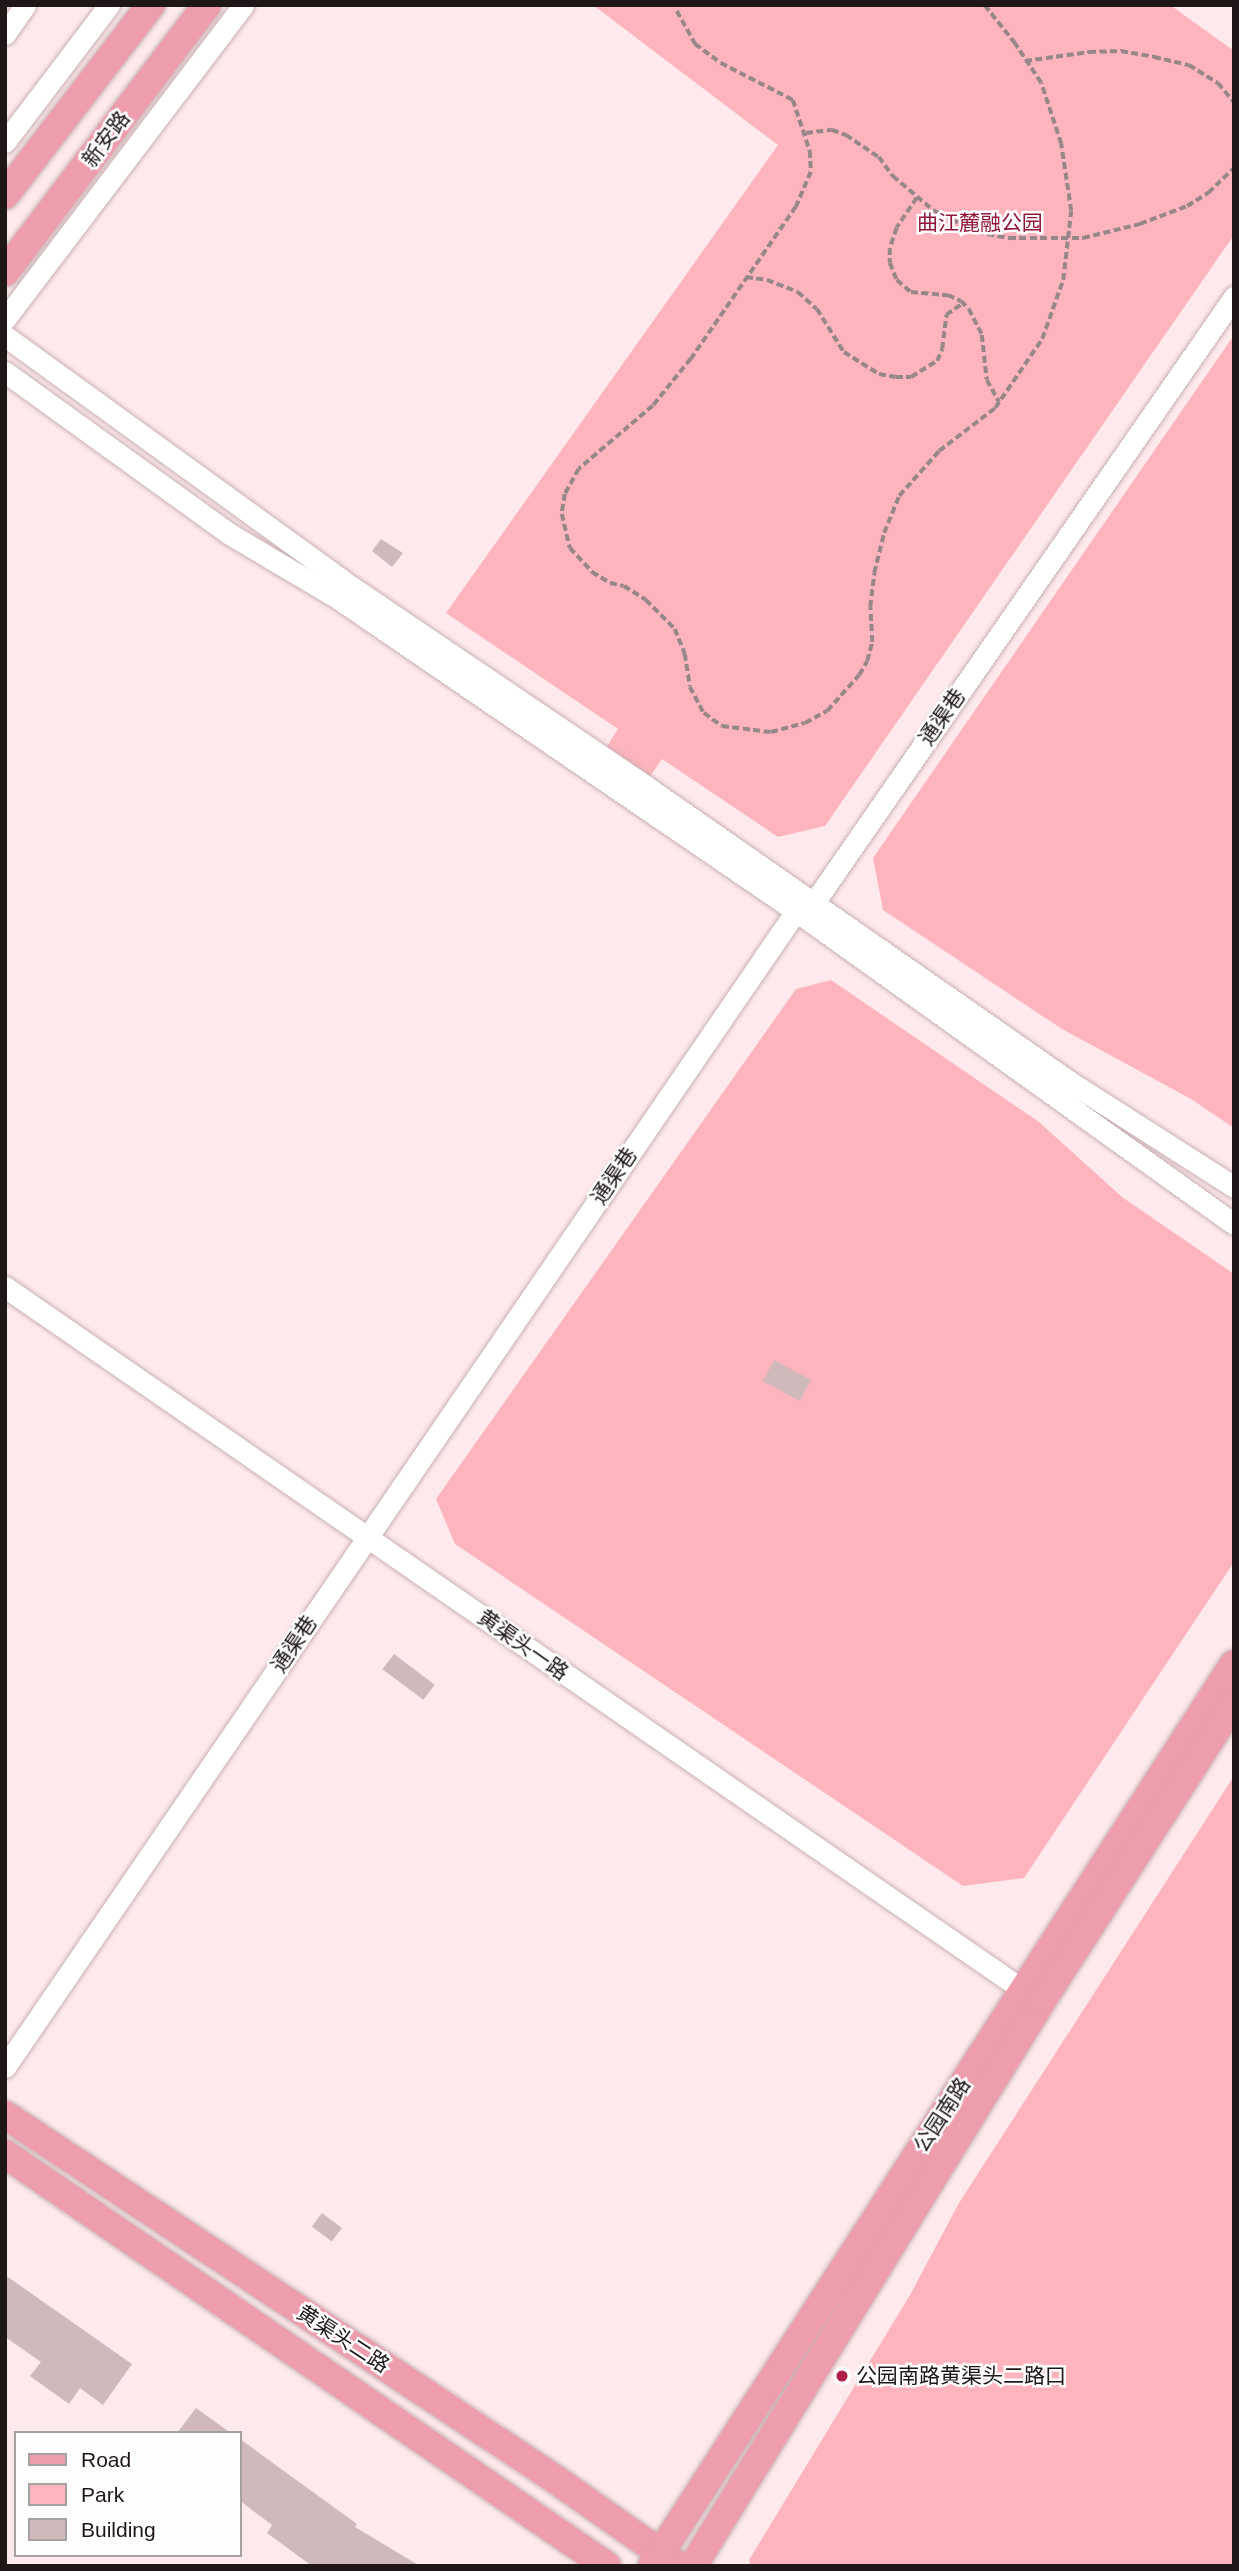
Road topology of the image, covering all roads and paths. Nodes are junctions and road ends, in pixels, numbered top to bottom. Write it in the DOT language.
graph roads {
  1 [pos="25,5"];
  2 [pos="109,5"];
  3 [pos="151,5"];
  4 [pos="207,5"];
  5 [pos="243,5"];
  6 [pos="984,5"];
  7 [pos="677,11"];
  8 [pos="5,34"];
  9 [pos="1026,61"];
  10 [pos="1234,102"];
  11 [pos="806,133"];
  12 [pos="5,142"];
  13 [pos="1234,168"];
  14 [pos="5,195"];
  15 [pos="917,198"];
  16 [pos="1069,236"];
  17 [pos="5,272"];
  18 [pos="746,277"];
  19 [pos="1234,297"];
  20 [pos="964,303"];
  21 [pos="5,319"];
  22 [pos="5,336"];
  23 [pos="5,372"];
  24 [pos="999,402"];
  25 [pos="805,908"];
  26 [pos="1234,1187"];
  27 [pos="1234,1224"];
  28 [pos="5,1287"];
  29 [pos="367,1537"];
  30 [pos="1234,1664"];
  31 [pos="1234,1703"];
  32 [pos="1032,1997"];
  33 [pos="5,2067"];
  34 [pos="5,2115"];
  35 [pos="5,2154"];
  36 [pos="663,2562"];
  37 [pos="607,2566"];
  38 [pos="693,2566"];
  1 -- 8 [label="street"];
  2 -- 12 [label="street"];
  3 -- 14 [label="main road"];
  4 -- 17 [label="main road, 新安路"];
  5 -- 21 [label="street"];
  6 -- 9 [label="path"];
  7 -- 11 [label="path"];
  9 -- 10 [label="path"];
  9 -- 16 [label="path"];
  11 -- 15 [label="path"];
  11 -- 18 [label="path"];
  13 -- 16 [label="path"];
  15 -- 16 [label="path"];
  15 -- 20 [label="path"];
  16 -- 24 [label="path"];
  18 -- 20 [label="path"];
  18 -- 24 [label="path"];
  19 -- 25 [label="street, 通渠巷"];
  20 -- 24 [label="path"];
  22 -- 25 [label="street"];
  23 -- 25 [label="street"];
  25 -- 26 [label="street"];
  25 -- 27 [label="street"];
  25 -- 29 [label="street, 通渠巷"];
  28 -- 29 [label="street, 黄渠头一路"];
  29 -- 32 [label="street, 黄渠头一路"];
  29 -- 33 [label="street, 通渠巷"];
  30 -- 32 [label="main road, 公园南路"];
  31 -- 32 [label="main road, 公园南路"];
  32 -- 36 [label="main road, 公园南路"];
  32 -- 38 [label="main road, 公园南路"];
  34 -- 36 [label="main road, 黄渠头二路"];
  35 -- 37 [label="main road, 黄渠头二路"];
}
